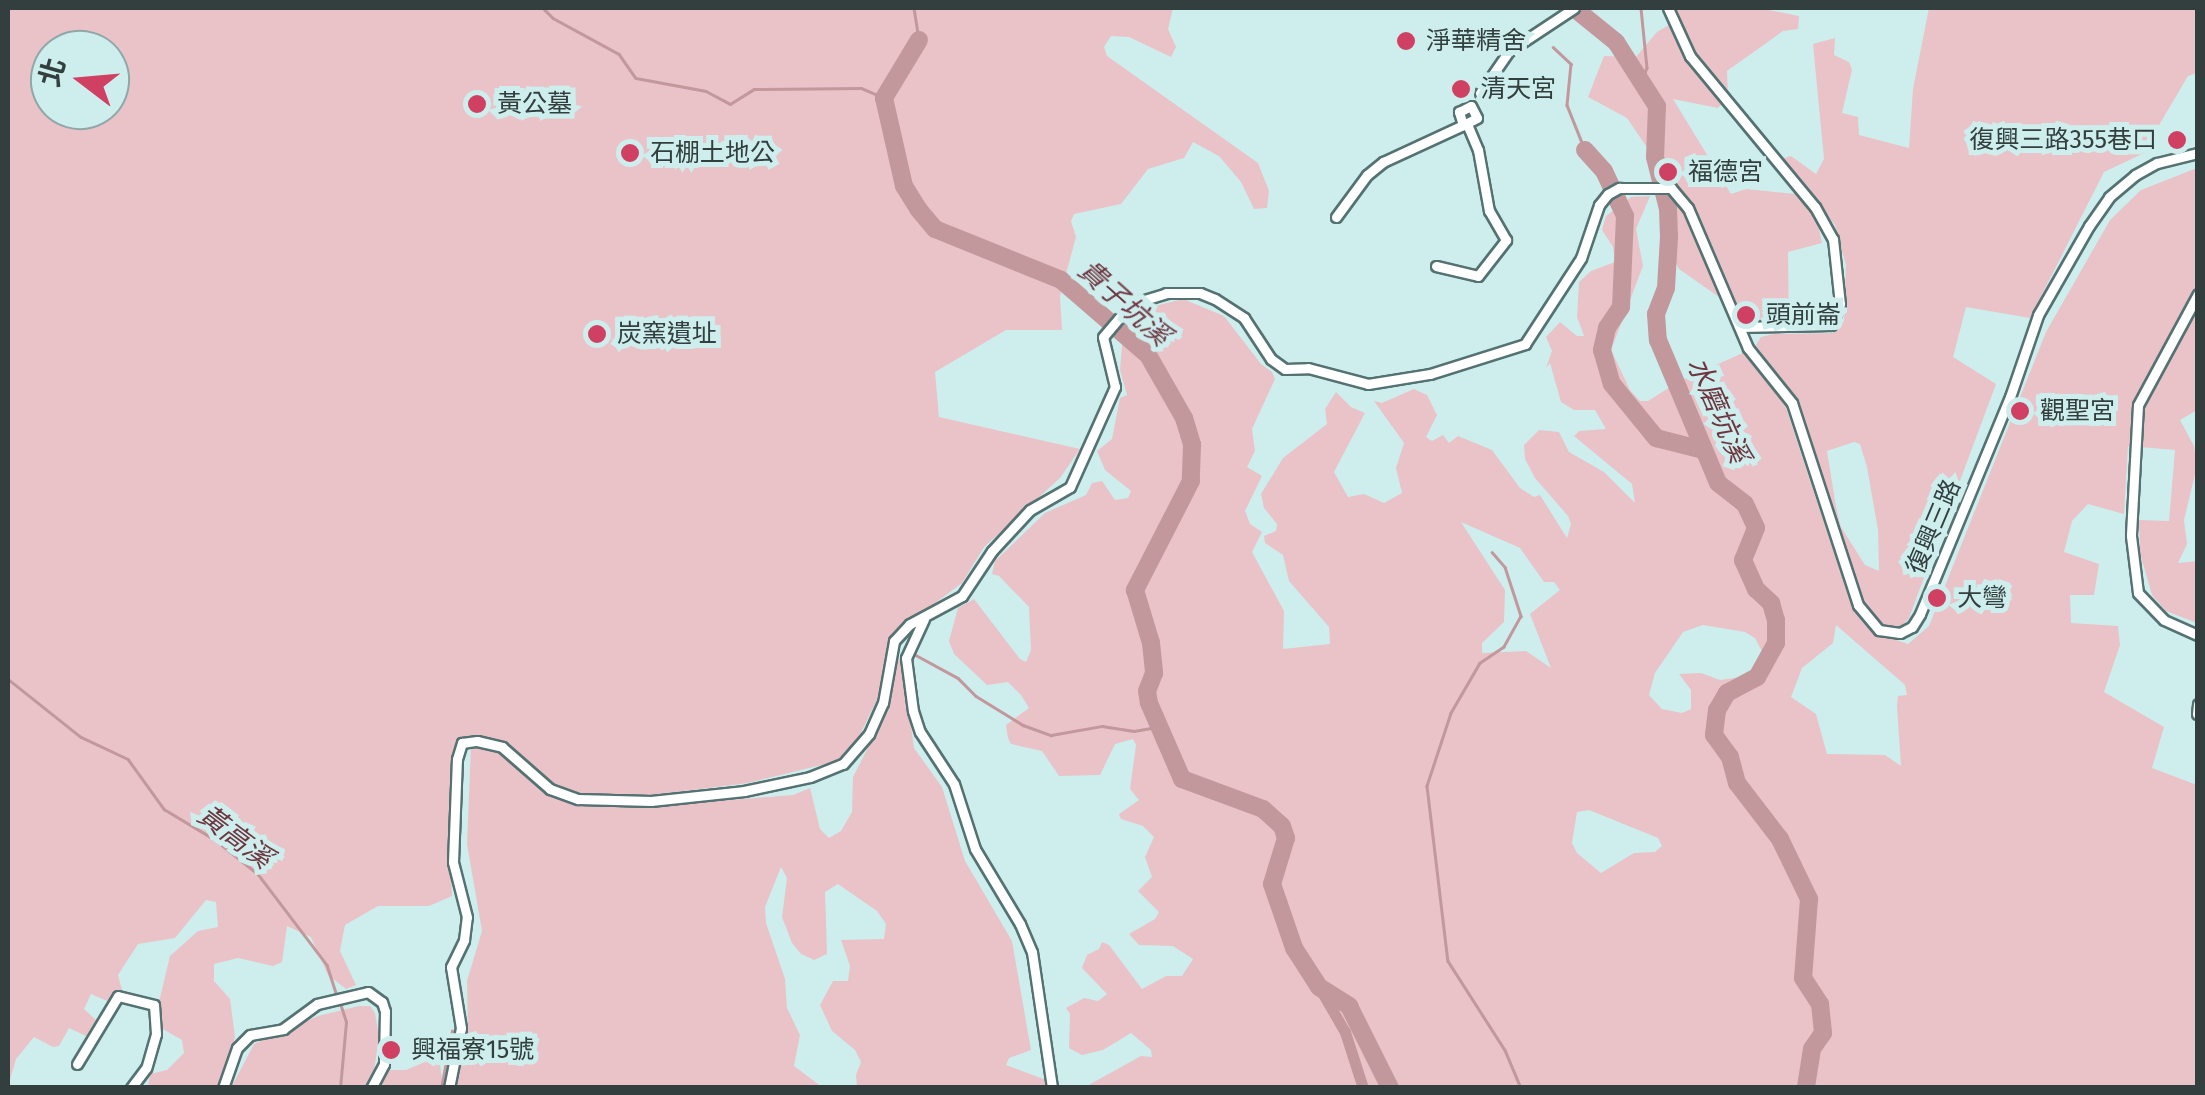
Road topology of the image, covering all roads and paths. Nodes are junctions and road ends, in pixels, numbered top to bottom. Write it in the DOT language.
graph roads {
  1 [pos="1668,8"];
  2 [pos="1571,9"];
  3 [pos="1480,93"];
  4 [pos="2198,154"];
  5 [pos="1336,217"];
  6 [pos="1436,266"];
  7 [pos="2198,294"];
  8 [pos="1740,327"];
  9 [pos="924,620"];
  10 [pos="2198,635"];
  11 [pos="2198,704"];
  12 [pos="2197,714"];
  13 [pos="77,1064"];
  14 [pos="131,1088"];
  15 [pos="223,1088"];
  16 [pos="371,1088"];
  17 [pos="449,1088"];
  18 [pos="1052,1088"];
  1 -- 8 [label="street"];
  2 -- 3 [label="street"];
  4 -- 8 [label="street, 復興三路"];
  5 -- 6 [label="street"];
  7 -- 10 [label="street"];
  8 -- 9 [label="street, 復興三路"];
  9 -- 17 [label="street"];
  9 -- 18 [label="street"];
  11 -- 12 [label="street"];
  13 -- 14 [label="street"];
  15 -- 16 [label="street"];
}
